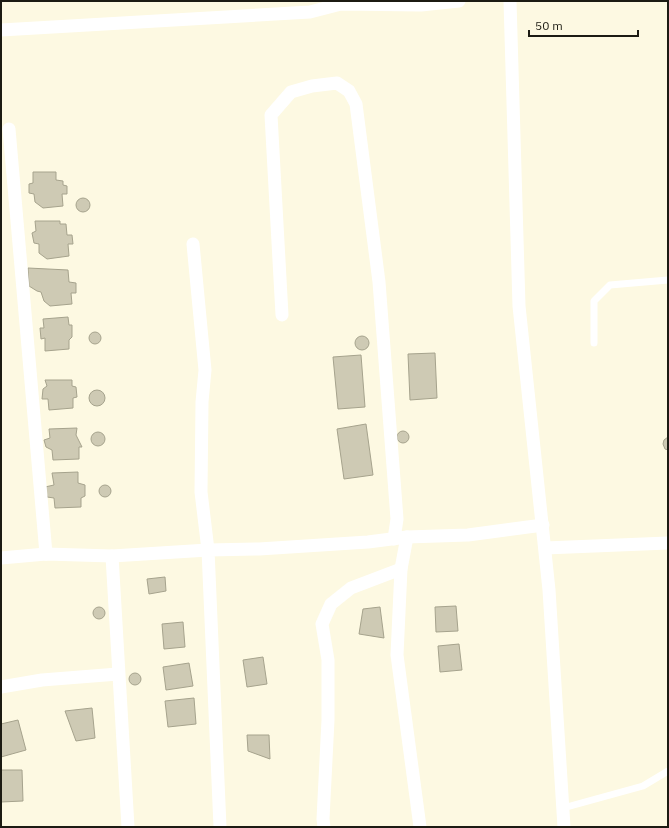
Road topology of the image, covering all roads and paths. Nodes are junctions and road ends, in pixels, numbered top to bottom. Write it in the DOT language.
graph roads {
  1 [pos="459,1"];
  2 [pos="510,1"];
  3 [pos="1,30"];
  4 [pos="9,129"];
  5 [pos="193,244"];
  6 [pos="668,280"];
  7 [pos="282,315"];
  8 [pos="594,343"];
  9 [pos="542,525"];
  10 [pos="408,537"];
  11 [pos="394,539"];
  12 [pos="668,543"];
  13 [pos="545,548"];
  14 [pos="208,550"];
  15 [pos="46,554"];
  16 [pos="112,556"];
  17 [pos="1,558"];
  18 [pos="400,569"];
  19 [pos="118,674"];
  20 [pos="1,687"];
  21 [pos="668,771"];
  22 [pos="563,808"];
  23 [pos="128,827"];
  24 [pos="220,827"];
  25 [pos="324,827"];
  26 [pos="420,827"];
  27 [pos="564,827"];
  1 -- 3 [label="street"];
  2 -- 9 [label="street"];
  4 -- 15 [label="street"];
  5 -- 14 [label="street"];
  6 -- 8 [label="lane"];
  7 -- 11 [label="street"];
  9 -- 10 [label="street"];
  9 -- 13 [label="street"];
  10 -- 11 [label="street"];
  10 -- 18 [label="street"];
  11 -- 14 [label="street"];
  12 -- 13 [label="street"];
  13 -- 22 [label="street"];
  14 -- 16 [label="street"];
  14 -- 24 [label="street"];
  15 -- 16 [label="street"];
  15 -- 17 [label="street"];
  16 -- 19 [label="street"];
  18 -- 25 [label="street"];
  18 -- 26 [label="street"];
  19 -- 20 [label="street"];
  19 -- 23 [label="street"];
  21 -- 22 [label="lane"];
  22 -- 27 [label="street"];
}
